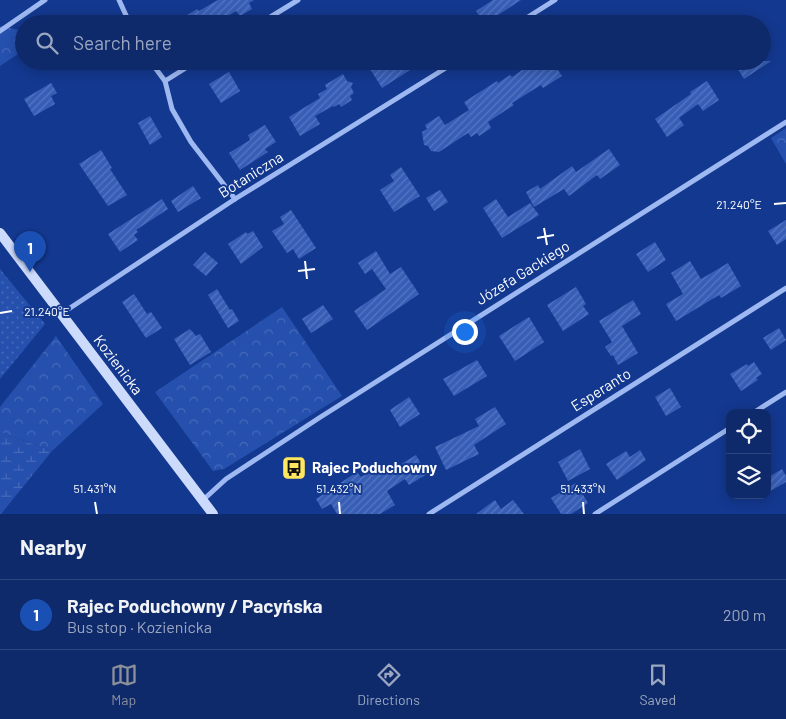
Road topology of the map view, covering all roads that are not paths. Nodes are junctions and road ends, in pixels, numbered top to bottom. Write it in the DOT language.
graph roads {
  1 [pos="45,0"];
  2 [pos="119,0"];
  3 [pos="298,0"];
  4 [pos="555,0"];
  5 [pos="23,15"];
  6 [pos="126,15"];
  7 [pos="274,15"];
  8 [pos="531,15"];
  9 [pos="15,21"];
  10 [pos="0,31"];
  11 [pos="157,70"];
  12 [pos="183,70"];
  13 [pos="443,70"];
  14 [pos="165,81"];
  15 [pos="786,122"];
  16 [pos="235,199"];
  17 [pos="0,233"];
  18 [pos="786,288"];
  19 [pos="61,314"];
  20 [pos="786,392"];
  21 [pos="759,409"];
  22 [pos="726,431"];
  23 [pos="203,500"];
  24 [pos="213,514"];
  25 [pos="428,514"];
  26 [pos="595,514"];
  1 -- 5 [label="street"];
  2 -- 6 [label="street"];
  3 -- 7 [label="street"];
  4 -- 8 [label="street"];
  9 -- 10 [label="street"];
  11 -- 14 [label="street"];
  12 -- 14 [label="street"];
  13 -- 16 [label="street, Botaniczna"];
  14 -- 16 [label="street"];
  15 -- 23 [label="street, Józefa Gackiego"];
  16 -- 19 [label="street, Botaniczna"];
  17 -- 19 [label="main road, Kozienicka"];
  18 -- 25 [label="street, Esperanto"];
  19 -- 23 [label="main road, Kozienicka"];
  20 -- 21 [label="street"];
  22 -- 26 [label="street"];
  23 -- 24 [label="main road, Kozienicka"];
}
